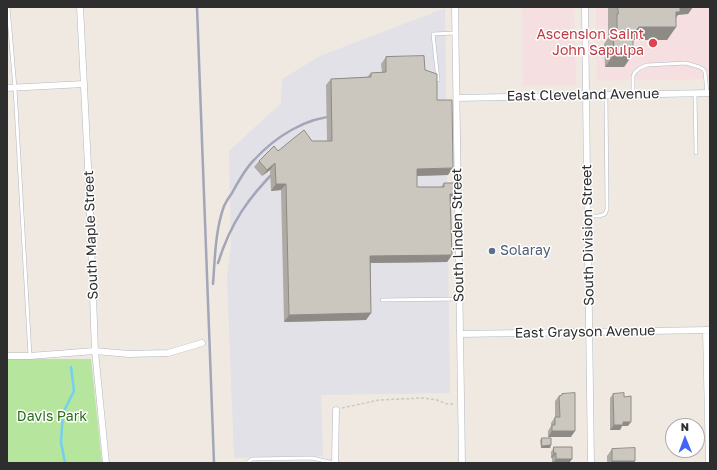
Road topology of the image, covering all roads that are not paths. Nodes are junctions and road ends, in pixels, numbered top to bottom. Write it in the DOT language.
graph roads {
  1 [pos="8,7"];
  2 [pos="80,7"];
  3 [pos="455,7"];
  4 [pos="585,7"];
  5 [pos="455,33"];
  6 [pos="438,80"];
  7 [pos="84,84"];
  8 [pos="7,88"];
  9 [pos="15,88"];
  10 [pos="695,93"];
  11 [pos="709,93"];
  12 [pos="633,94"];
  13 [pos="586,95"];
  14 [pos="606,95"];
  15 [pos="457,98"];
  16 [pos="696,153"];
  17 [pos="588,216"];
  18 [pos="459,299"];
  19 [pos="382,300"];
  20 [pos="708,330"];
  21 [pos="588,332"];
  22 [pos="460,334"];
  23 [pos="202,343"];
  24 [pos="95,351"];
  25 [pos="7,356"];
  26 [pos="30,356"];
  27 [pos="336,410"];
  28 [pos="709,436"];
  29 [pos="106,463"];
  30 [pos="247,463"];
  31 [pos="334,463"];
  32 [pos="462,463"];
  33 [pos="591,463"];
  34 [pos="709,463"];
  1 -- 9 [label="lane"];
  2 -- 7 [label="street, South Maple Street"];
  3 -- 5 [label="street, South Linden Street"];
  4 -- 13 [label="street, South Division Street"];
  5 -- 6 [label="lane"];
  5 -- 15 [label="street, South Linden Street"];
  7 -- 9 [label="street"];
  7 -- 24 [label="street, South Maple Street"];
  8 -- 9 [label="street"];
  9 -- 26 [label="lane"];
  10 -- 11 [label="street, East Cleveland Avenue"];
  10 -- 12 [label="street, East Cleveland Avenue"];
  10 -- 16 [label="lane"];
  11 -- 12 [label="lane"];
  12 -- 14 [label="street, East Cleveland Avenue"];
  13 -- 14 [label="street, East Cleveland Avenue"];
  13 -- 15 [label="street, East Cleveland Avenue"];
  13 -- 17 [label="street, South Division Street"];
  14 -- 17 [label="lane"];
  15 -- 18 [label="street, South Linden Street"];
  17 -- 21 [label="street, South Division Street"];
  18 -- 19 [label="lane"];
  18 -- 22 [label="street, South Linden Street"];
  20 -- 21 [label="street, East Grayson Avenue"];
  20 -- 28 [label="street"];
  21 -- 22 [label="street, East Grayson Avenue"];
  21 -- 33 [label="street, South Division Street"];
  22 -- 32 [label="street, South Linden Street"];
  23 -- 24 [label="street"];
  24 -- 26 [label="street"];
  24 -- 29 [label="street, South Maple Street"];
  25 -- 26 [label="street"];
  27 -- 31 [label="street"];
  28 -- 34 [label="street"];
  30 -- 31 [label="lane"];
}
